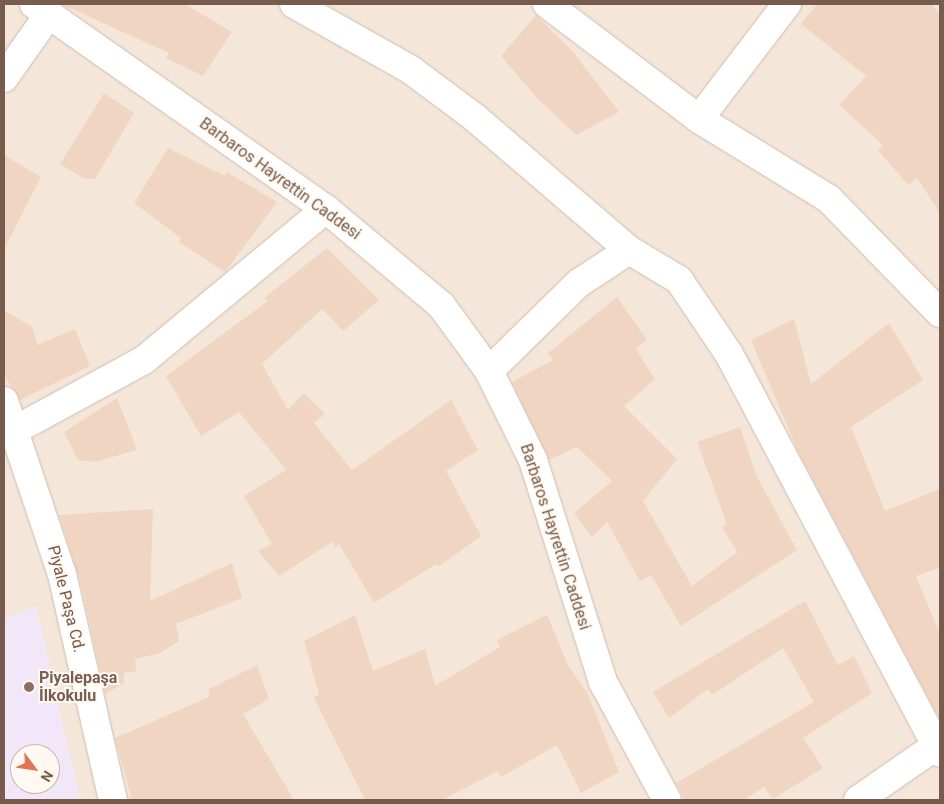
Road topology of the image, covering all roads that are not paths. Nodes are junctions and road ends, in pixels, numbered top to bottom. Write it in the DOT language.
graph roads {
  1 [pos="294,4"];
  2 [pos="547,4"];
  3 [pos="787,4"];
  4 [pos="42,9"];
  5 [pos="4,78"];
  6 [pos="699,119"];
  7 [pos="326,209"];
  8 [pos="629,250"];
  9 [pos="940,313"];
  10 [pos="489,371"];
  11 [pos="4,401"];
  12 [pos="9,430"];
  13 [pos="938,748"];
  14 [pos="113,800"];
  15 [pos="667,800"];
  16 [pos="858,800"];
  1 -- 8 [label="street"];
  2 -- 6 [label="street"];
  3 -- 6 [label="street"];
  4 -- 5 [label="street"];
  4 -- 7 [label="street, Barbaros Hayrettin Caddesi"];
  6 -- 9 [label="street"];
  7 -- 10 [label="street, Barbaros Hayrettin Caddesi"];
  7 -- 12 [label="street"];
  8 -- 10 [label="street"];
  8 -- 13 [label="street"];
  10 -- 15 [label="street, Barbaros Hayrettin Caddesi"];
  11 -- 12 [label="street, Piyale Paşa Cd."];
  12 -- 14 [label="street, Piyale Paşa Cd."];
  13 -- 16 [label="street"];
}
